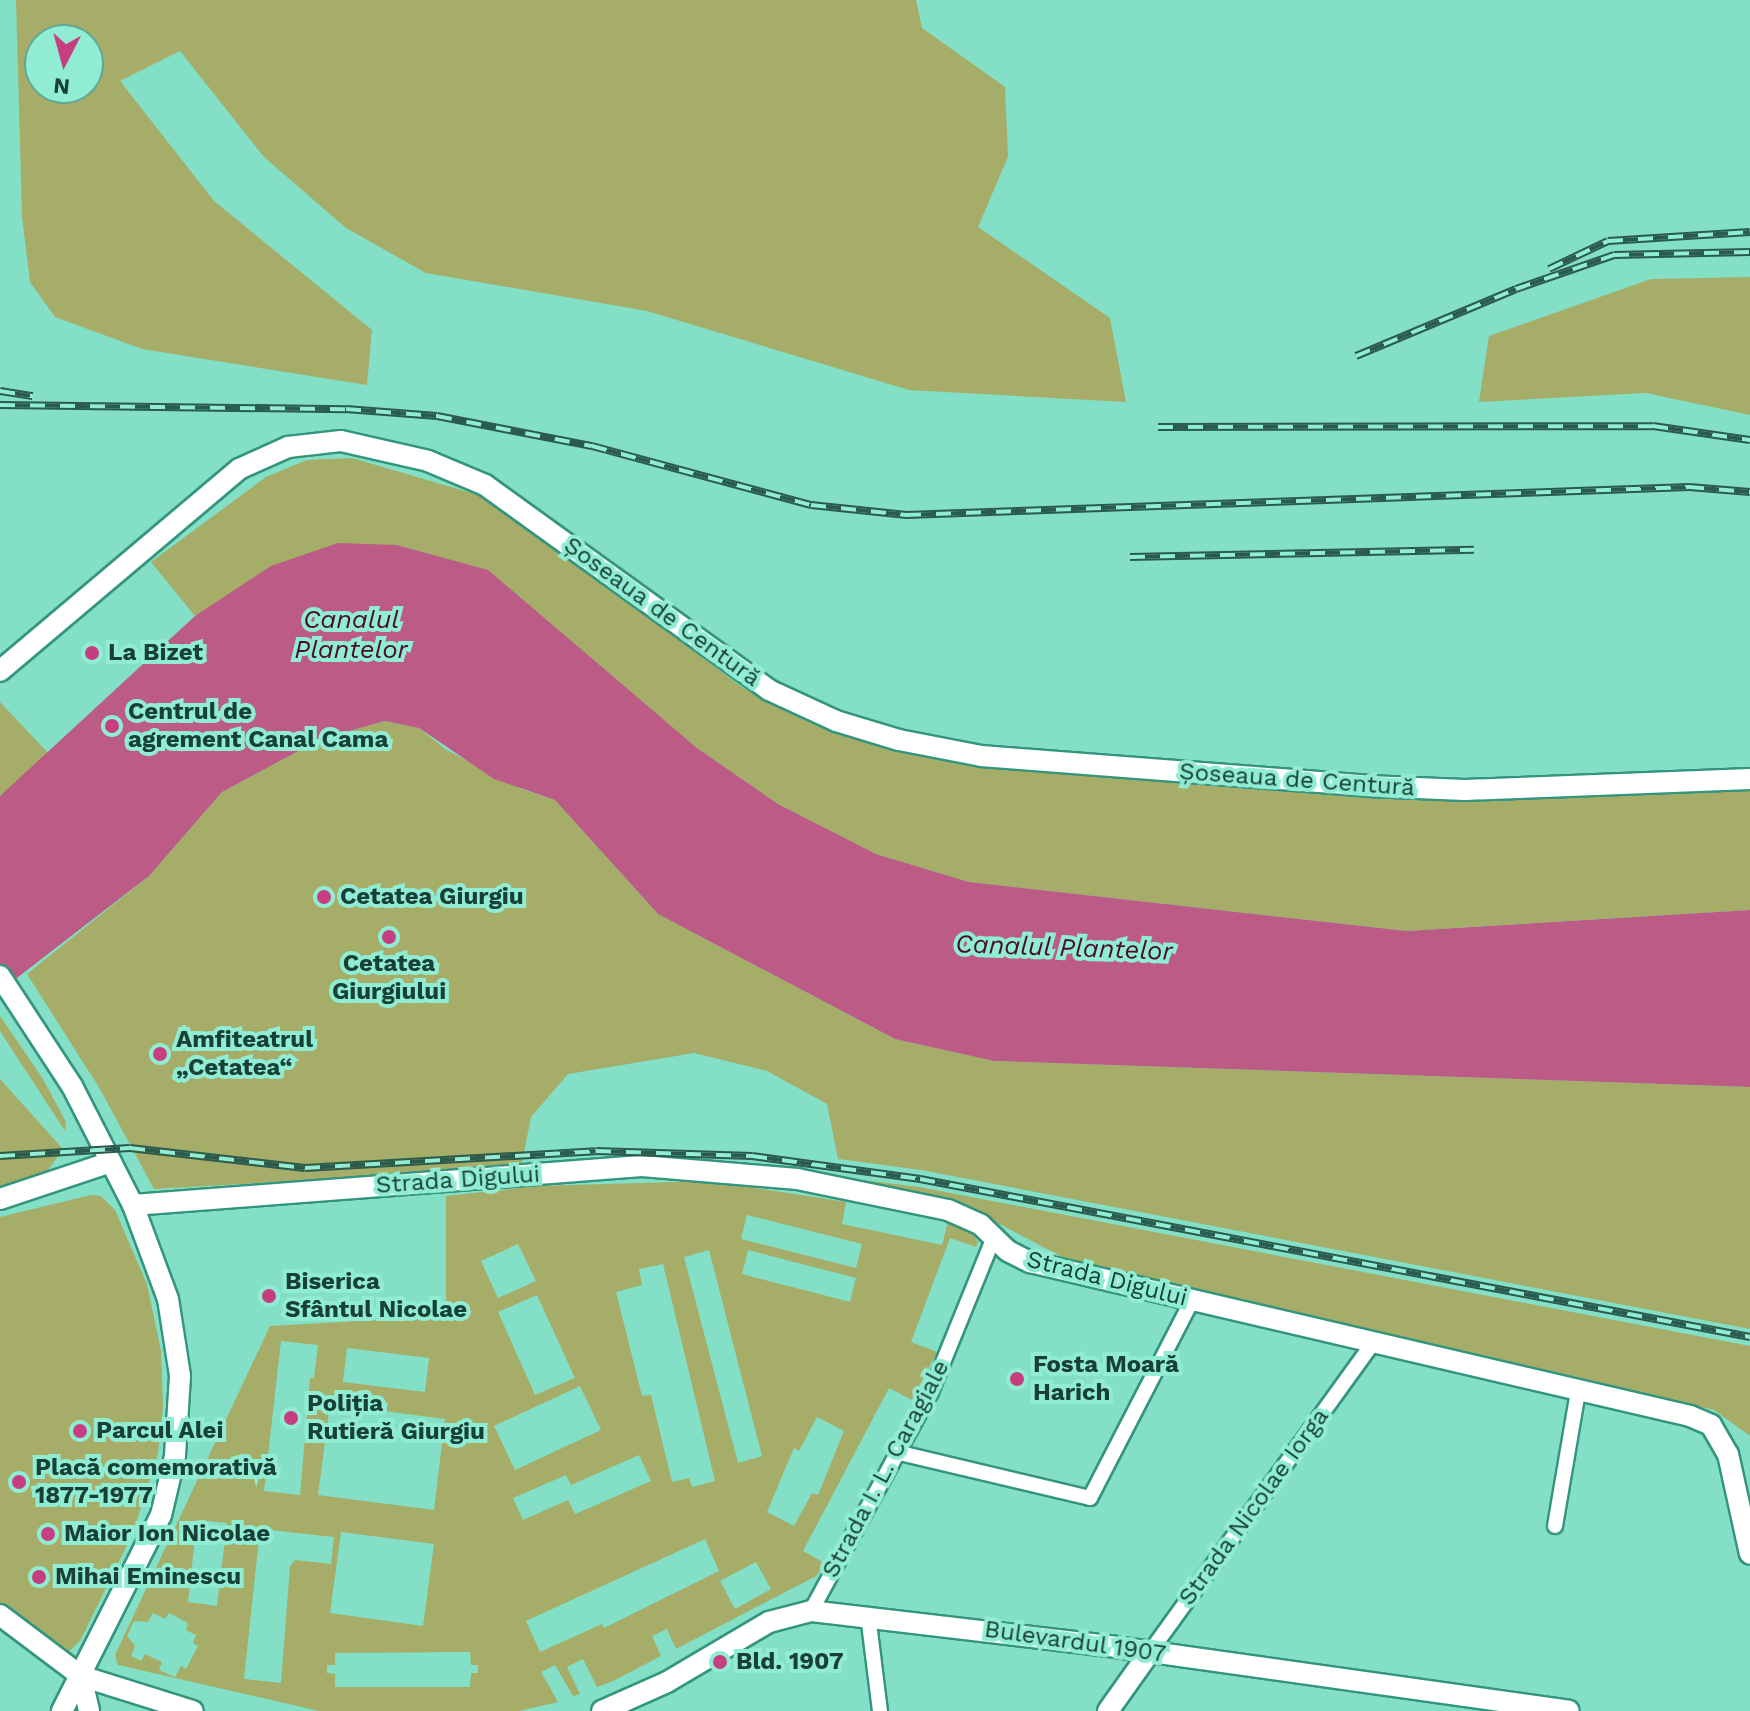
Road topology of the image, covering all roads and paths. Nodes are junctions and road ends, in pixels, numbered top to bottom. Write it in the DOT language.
graph roads {
  1 [pos="0,671"];
  2 [pos="1750,779"];
  3 [pos="0,976"];
  4 [pos="111,1162"];
  5 [pos="0,1199"];
  6 [pos="133,1205"];
  7 [pos="994,1237"];
  8 [pos="1192,1300"];
  9 [pos="1372,1344"];
  10 [pos="1578,1391"];
  11 [pos="900,1453"];
  12 [pos="1555,1526"];
  13 [pos="1750,1554"];
  14 [pos="811,1611"];
  15 [pos="0,1615"];
  16 [pos="868,1615"];
  17 [pos="1150,1652"];
  18 [pos="81,1676"];
  19 [pos="62,1711"];
  20 [pos="89,1711"];
  21 [pos="193,1711"];
  22 [pos="602,1711"];
  23 [pos="880,1711"];
  24 [pos="1108,1711"];
  25 [pos="1569,1711"];
  1 -- 2 [label="main road, Șoseaua de Centură"];
  3 -- 4 [label="main road"];
  4 -- 5 [label="main road"];
  4 -- 6 [label="main road"];
  6 -- 7 [label="main road, Strada Digului"];
  6 -- 18 [label="main road"];
  7 -- 8 [label="main road, Strada Digului"];
  7 -- 11 [label="street, Strada I. L. Caragiale"];
  8 -- 9 [label="main road, Strada Digului"];
  8 -- 11 [label="street"];
  9 -- 10 [label="main road, Strada Digului"];
  9 -- 17 [label="street, Strada Nicolae Iorga"];
  10 -- 12 [label="street"];
  10 -- 13 [label="main road, Strada Digului"];
  11 -- 14 [label="street, Strada I. L. Caragiale"];
  14 -- 16 [label="main road, Bulevardul 1907"];
  14 -- 22 [label="main road, Bulevardul 1907"];
  15 -- 18 [label="main road"];
  16 -- 17 [label="main road, Bulevardul 1907"];
  16 -- 23 [label="street"];
  17 -- 24 [label="main road, Strada Nicolae Iorga"];
  17 -- 25 [label="main road, Bulevardul 1907"];
  18 -- 19 [label="main road"];
  18 -- 20 [label="main road"];
  18 -- 21 [label="main road"];
}
